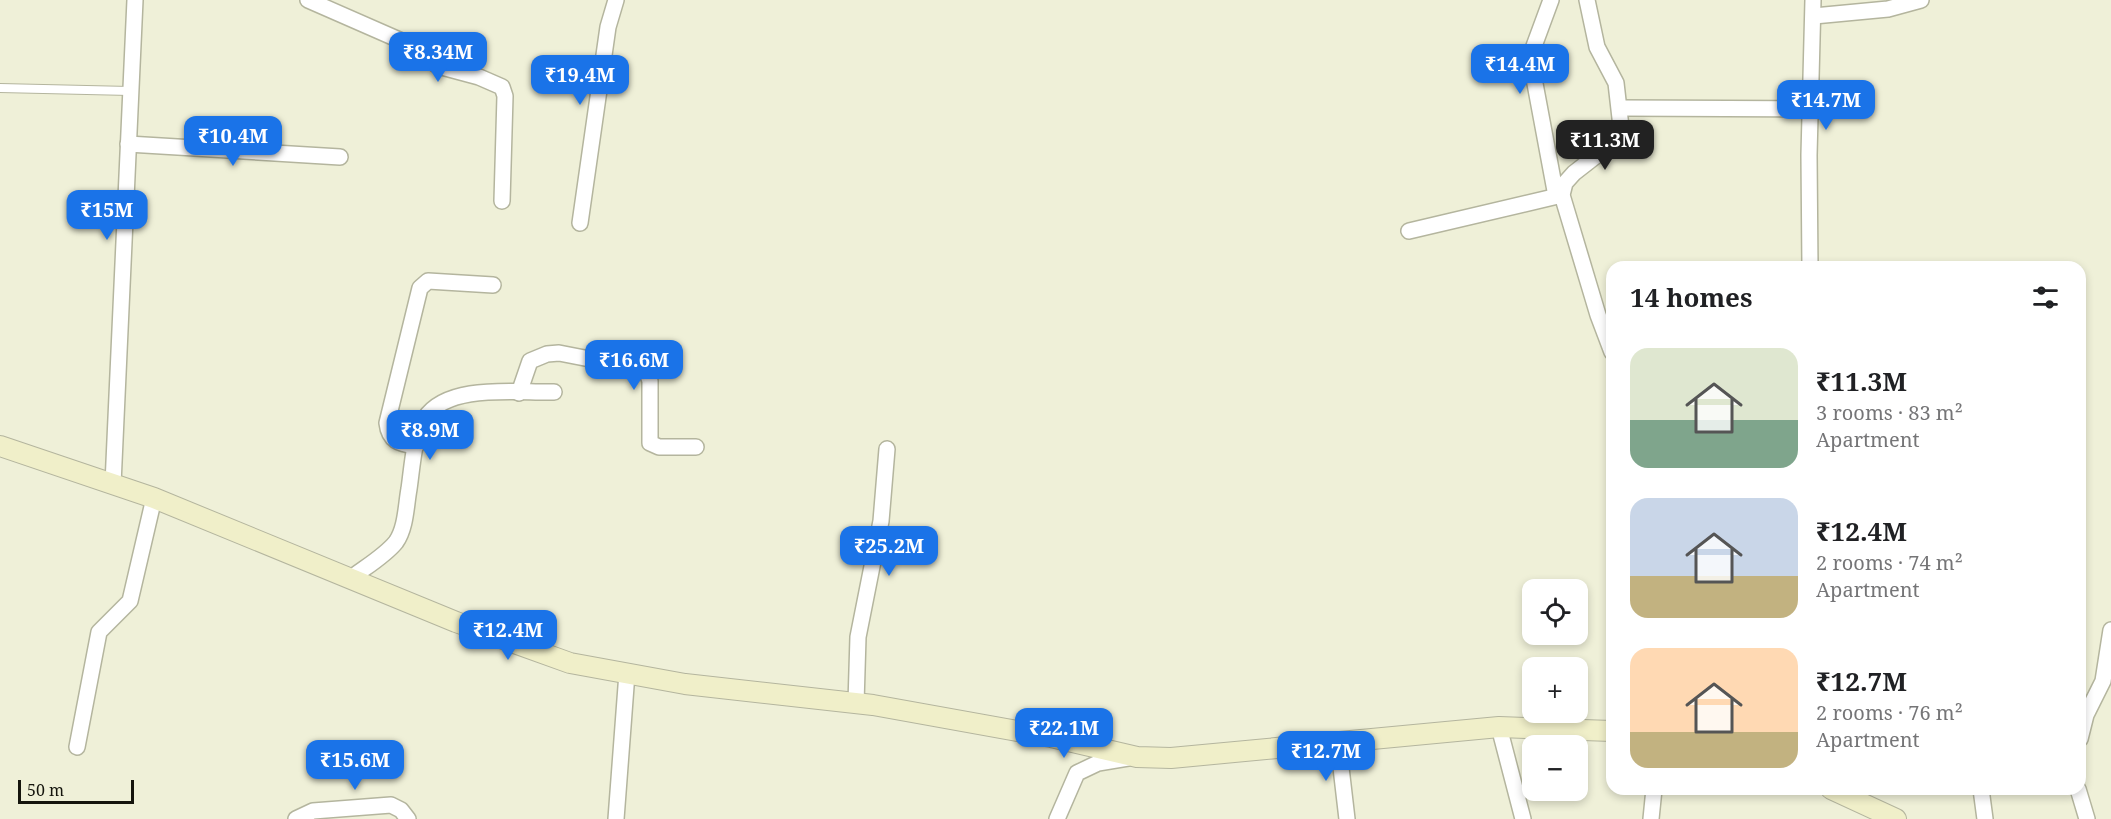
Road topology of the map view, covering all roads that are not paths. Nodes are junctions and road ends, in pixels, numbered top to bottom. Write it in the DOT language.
graph roads {
  1 [pos="135,0"];
  2 [pos="308,0"];
  3 [pos="616,0"];
  4 [pos="1551,0"];
  5 [pos="1587,0"];
  6 [pos="1921,0"];
  7 [pos="1867,5"];
  8 [pos="1814,8"];
  9 [pos="0,88"];
  10 [pos="130,91"];
  11 [pos="1620,108"];
  12 [pos="1811,110"];
  13 [pos="128,144"];
  14 [pos="340,157"];
  15 [pos="1559,195"];
  16 [pos="502,201"];
  17 [pos="580,223"];
  18 [pos="1409,231"];
  19 [pos="1810,261"];
  20 [pos="493,285"];
  21 [pos="1606,336"];
  22 [pos="554,392"];
  23 [pos="519,393"];
  24 [pos="0,446"];
  25 [pos="416,446"];
  26 [pos="696,447"];
  27 [pos="887,449"];
  28 [pos="113,484"];
  29 [pos="154,498"];
  30 [pos="350,579"];
  31 [pos="2111,630"];
  32 [pos="627,673"];
  33 [pos="856,703"];
  34 [pos="2086,715"];
  35 [pos="1499,727"];
  36 [pos="1606,731"];
  37 [pos="1338,742"];
  38 [pos="77,747"];
  39 [pos="1137,757"];
  40 [pos="1654,795"];
  41 [pos="1844,795"];
  42 [pos="1982,795"];
  43 [pos="2080,795"];
  44 [pos="296,819"];
  45 [pos="408,819"];
  46 [pos="616,819"];
  47 [pos="1056,819"];
  48 [pos="1347,819"];
  49 [pos="1523,819"];
  50 [pos="1652,819"];
  51 [pos="1896,819"];
  52 [pos="1985,819"];
  53 [pos="2086,819"];
  1 -- 10 [label="street"];
  2 -- 16 [label="street"];
  3 -- 17 [label="street"];
  4 -- 15 [label="street"];
  5 -- 11 [label="street"];
  6 -- 7 [label="street"];
  7 -- 8 [label="street"];
  8 -- 12 [label="street"];
  9 -- 10 [label="lane"];
  10 -- 13 [label="street"];
  11 -- 12 [label="street"];
  11 -- 15 [label="street"];
  12 -- 19 [label="street"];
  13 -- 14 [label="street"];
  13 -- 28 [label="street"];
  15 -- 18 [label="street"];
  15 -- 21 [label="street"];
  20 -- 25 [label="street"];
  22 -- 23 [label="street"];
  23 -- 25 [label="street"];
  23 -- 26 [label="street"];
  24 -- 28 [label="street"];
  25 -- 30 [label="street"];
  27 -- 33 [label="street"];
  28 -- 29 [label="street"];
  29 -- 30 [label="street"];
  29 -- 38 [label="street"];
  30 -- 32 [label="street"];
  31 -- 34 [label="street"];
  32 -- 33 [label="street"];
  32 -- 46 [label="street"];
  33 -- 39 [label="street"];
  35 -- 36 [label="street"];
  35 -- 37 [label="street"];
  35 -- 49 [label="street"];
  37 -- 39 [label="street"];
  37 -- 48 [label="street"];
  39 -- 47 [label="street"];
  40 -- 50 [label="street"];
  41 -- 51 [label="street"];
  42 -- 52 [label="street"];
  43 -- 53 [label="street"];
  44 -- 45 [label="street"];
}
